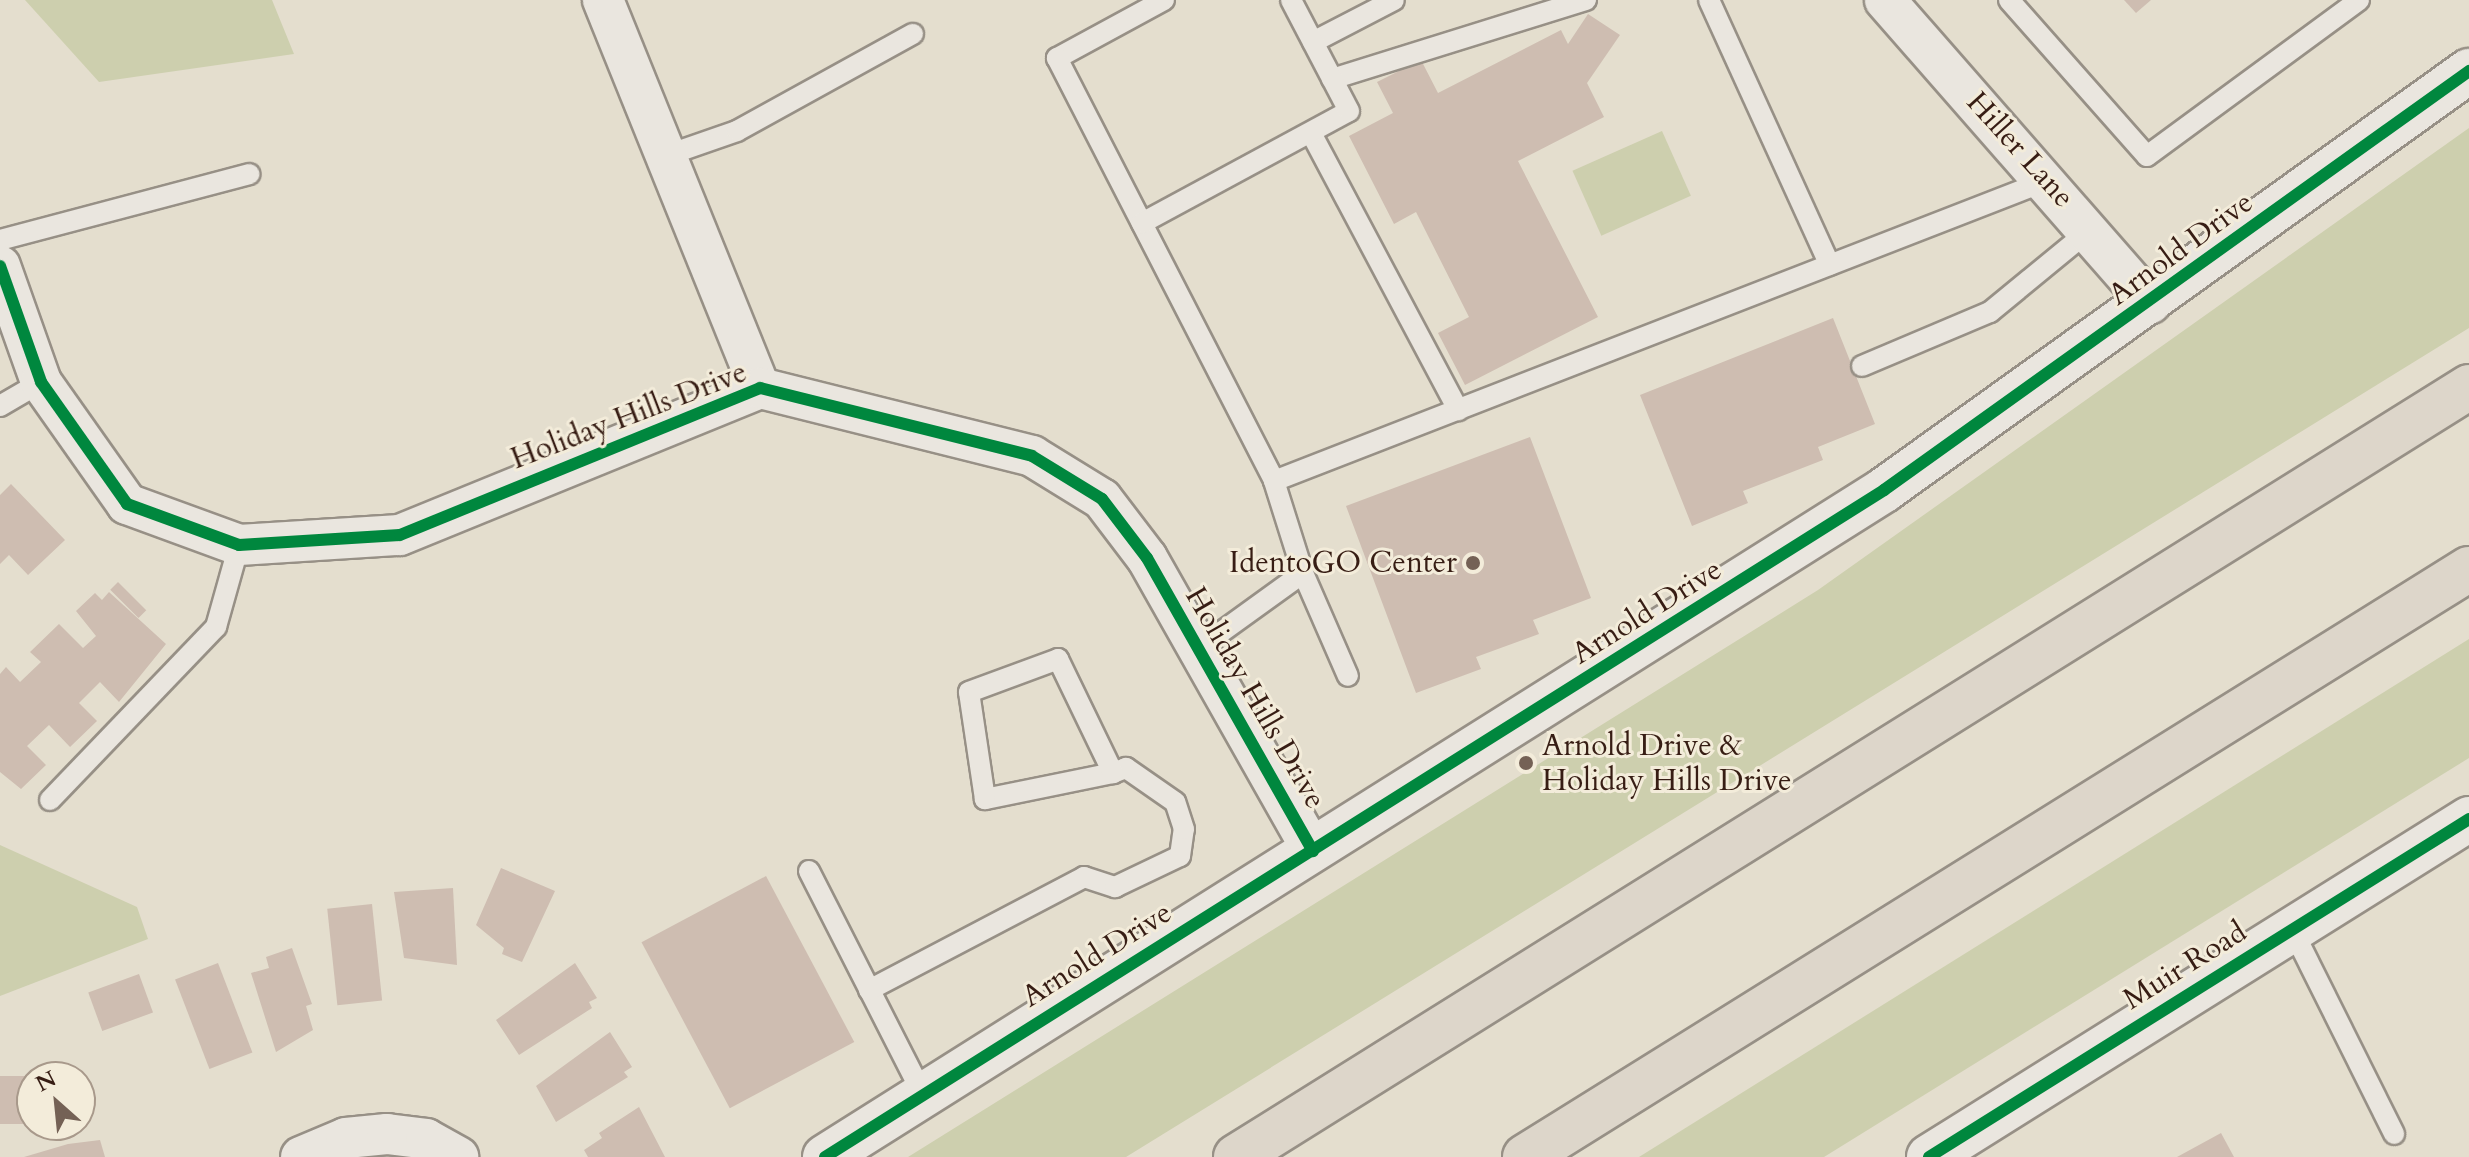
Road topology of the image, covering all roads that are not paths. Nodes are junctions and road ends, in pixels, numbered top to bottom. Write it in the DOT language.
graph roads {
  1 [pos="603,0"];
  2 [pos="1164,0"];
  3 [pos="1291,0"];
  4 [pos="1394,0"];
  5 [pos="1586,0"];
  6 [pos="1709,0"];
  7 [pos="1885,0"];
  8 [pos="2009,0"];
  9 [pos="2359,0"];
  10 [pos="913,34"];
  11 [pos="1313,42"];
  12 [pos="2469,71"];
  13 [pos="1332,79"];
  14 [pos="1311,133"];
  15 [pos="668,155"];
  16 [pos="249,174"];
  17 [pos="2048,180"];
  18 [pos="1142,223"];
  19 [pos="2090,230"];
  20 [pos="0,240"];
  21 [pos="1830,265"];
  22 [pos="0,266"];
  23 [pos="2150,303"];
  24 [pos="1862,366"];
  25 [pos="41,382"];
  26 [pos="2469,387"];
  27 [pos="760,388"];
  28 [pos="0,406"];
  29 [pos="1458,410"];
  30 [pos="1274,481"];
  31 [pos="239,545"];
  32 [pos="2469,569"];
  33 [pos="1303,573"];
  34 [pos="1195,651"];
  35 [pos="1348,676"];
  36 [pos="1113,773"];
  37 [pos="50,800"];
  38 [pos="2469,819"];
  39 [pos="1313,851"];
  40 [pos="809,871"];
  41 [pos="2292,929"];
  42 [pos="869,990"];
  43 [pos="923,1095"];
  44 [pos="2394,1134"];
  45 [pos="301,1157"];
  46 [pos="458,1157"];
  47 [pos="825,1157"];
  48 [pos="1236,1157"];
  49 [pos="1525,1157"];
  50 [pos="1929,1157"];
  1 -- 15 [label="street, Holiday Hills Drive"];
  2 -- 18 [label="lane"];
  3 -- 11 [label="lane"];
  4 -- 11 [label="lane"];
  5 -- 13 [label="lane"];
  6 -- 21 [label="lane"];
  7 -- 17 [label="street, Hiller Lane"];
  8 -- 9 [label="lane"];
  10 -- 15 [label="lane"];
  11 -- 13 [label="lane"];
  12 -- 23 [label="street, Arnold Drive"];
  13 -- 14 [label="lane"];
  14 -- 18 [label="lane"];
  14 -- 29 [label="lane"];
  15 -- 27 [label="street, Holiday Hills Drive"];
  16 -- 20 [label="lane"];
  17 -- 19 [label="street, Hiller Lane"];
  17 -- 21 [label="lane"];
  18 -- 30 [label="lane"];
  19 -- 23 [label="street, Hiller Lane"];
  19 -- 24 [label="lane"];
  21 -- 29 [label="lane"];
  22 -- 25 [label="street, Holiday Hills Drive"];
  23 -- 39 [label="street, Arnold Drive"];
  25 -- 28 [label="lane"];
  25 -- 31 [label="street, Holiday Hills Drive"];
  26 -- 48 [label="highway"];
  27 -- 31 [label="street, Holiday Hills Drive"];
  27 -- 34 [label="street, Holiday Hills Drive"];
  29 -- 30 [label="lane"];
  30 -- 33 [label="lane"];
  31 -- 37 [label="lane"];
  32 -- 49 [label="highway"];
  33 -- 34 [label="lane"];
  33 -- 35 [label="lane"];
  34 -- 39 [label="street, Holiday Hills Drive"];
  36 -- 36 [label="lane"];
  36 -- 42 [label="lane"];
  38 -- 41 [label="street, Muir Road"];
  39 -- 43 [label="street, Arnold Drive"];
  40 -- 42 [label="lane"];
  41 -- 44 [label="lane"];
  41 -- 50 [label="street, Muir Road"];
  42 -- 43 [label="lane"];
  43 -- 47 [label="street, Arnold Drive"];
  45 -- 46 [label="street"];
}
